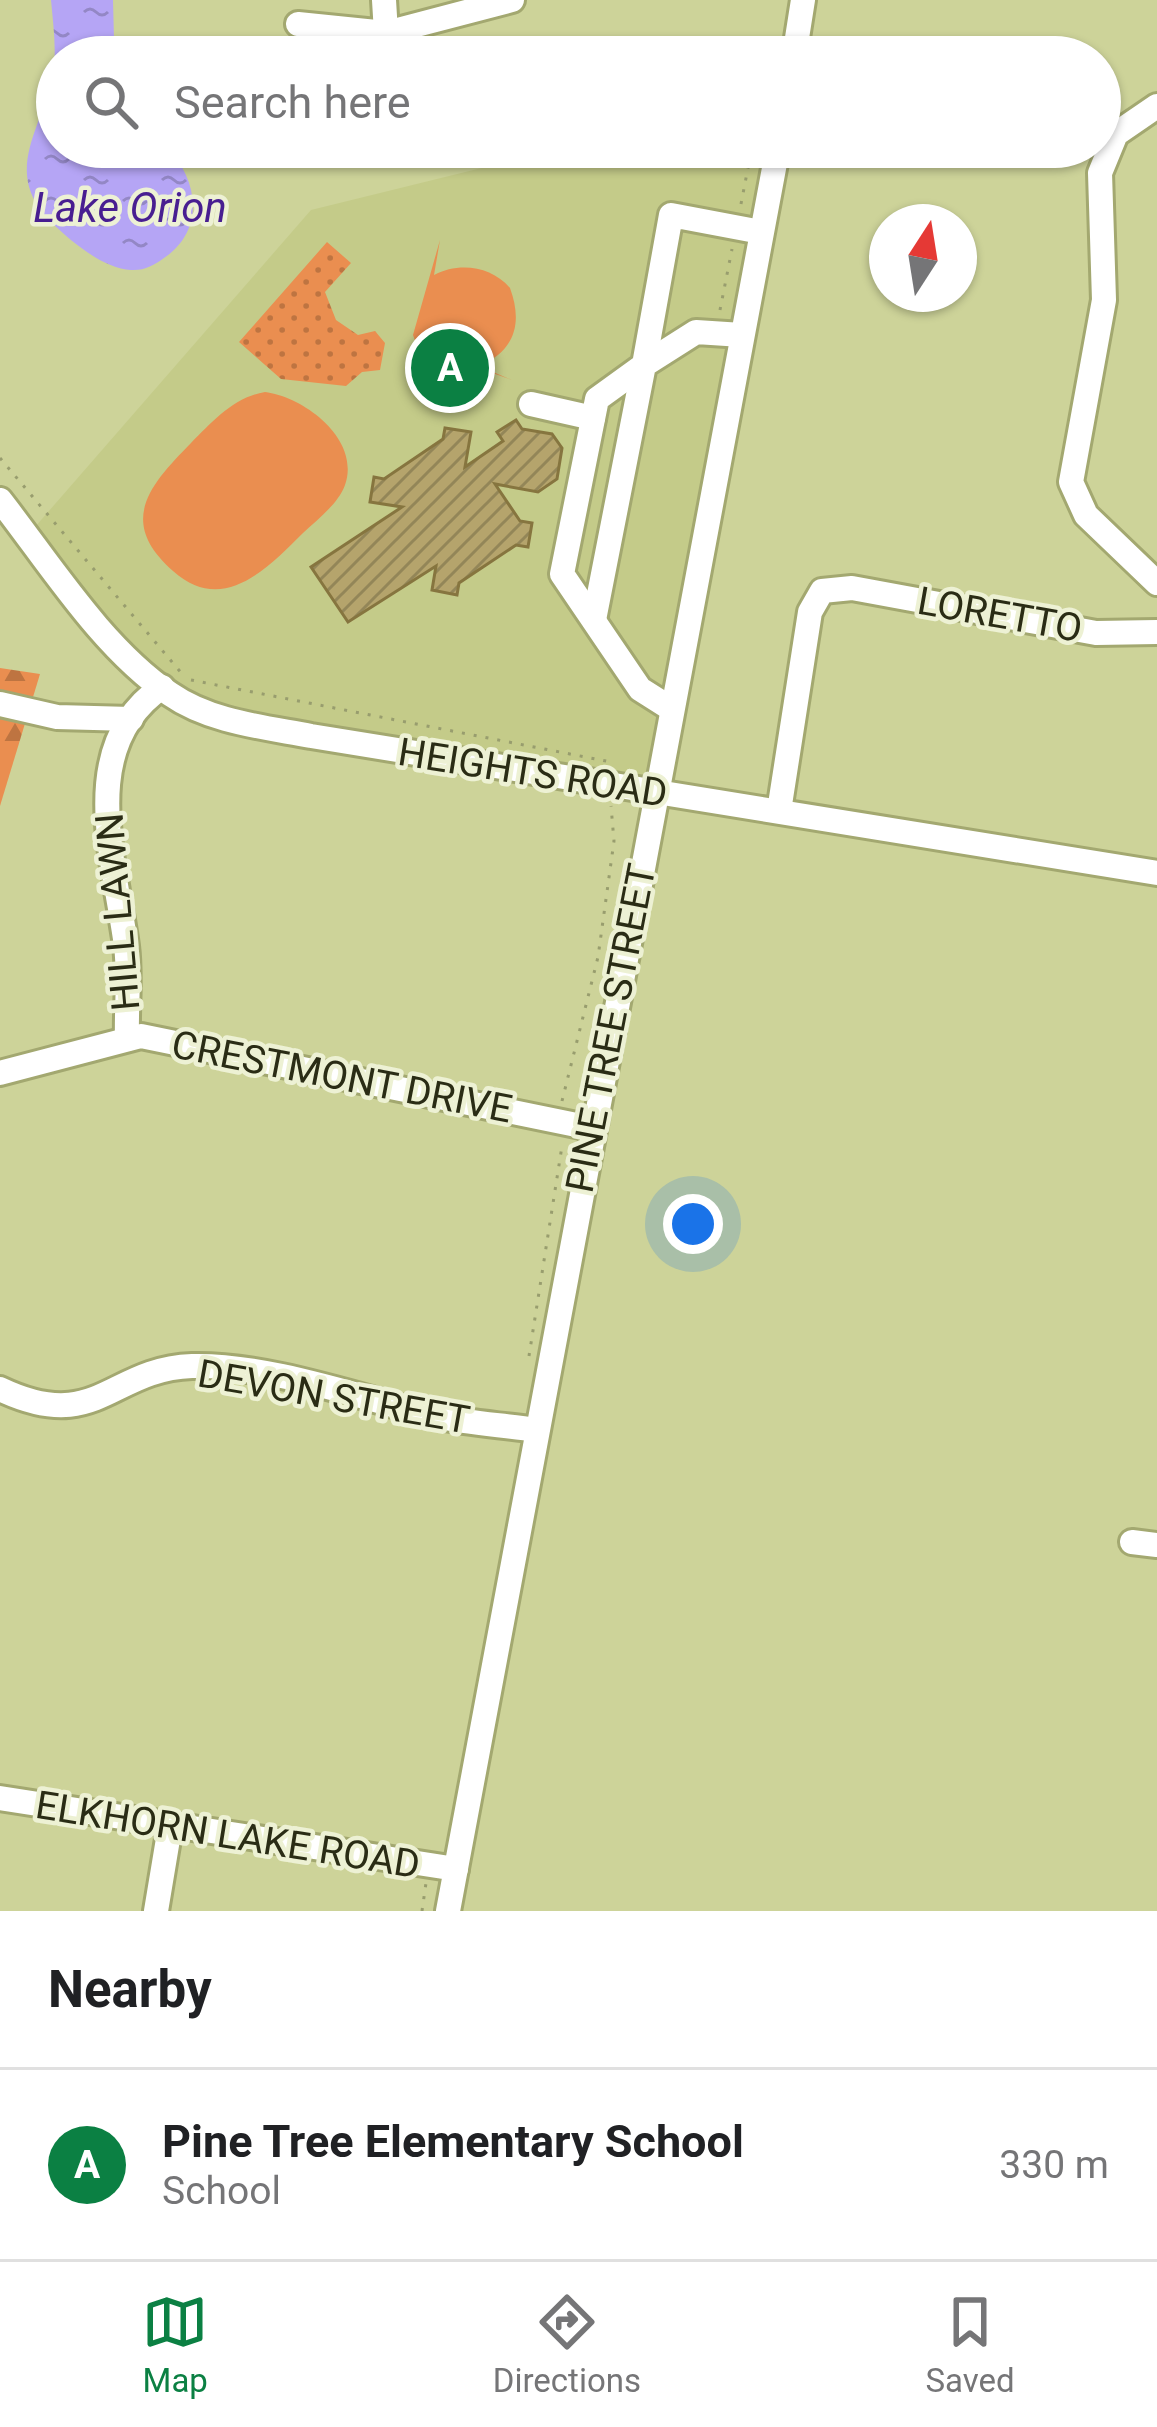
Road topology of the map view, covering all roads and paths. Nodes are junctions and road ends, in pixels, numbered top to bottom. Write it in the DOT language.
graph roads {
  1 [pos="384,0"];
  2 [pos="512,0"];
  3 [pos="803,0"];
  4 [pos="298,24"];
  5 [pos="386,33"];
  6 [pos="797,36"];
  7 [pos="1157,106"];
  8 [pos="1121,131"];
  9 [pos="774,168"];
  10 [pos="1102,168"];
  11 [pos="761,232"];
  12 [pos="742,334"];
  13 [pos="644,365"];
  14 [pos="531,404"];
  15 [pos="593,418"];
  16 [pos="0,458"];
  17 [pos="0,500"];
  18 [pos="1157,583"];
  19 [pos="594,620"];
  20 [pos="1157,632"];
  21 [pos="162,687"];
  22 [pos="0,704"];
  23 [pos="670,707"];
  24 [pos="131,719"];
  25 [pos="615,785"];
  26 [pos="654,792"];
  27 [pos="779,811"];
  28 [pos="1157,873"];
  29 [pos="127,1039"];
  30 [pos="0,1073"];
  31 [pos="562,1121"];
  32 [pos="591,1128"];
  33 [pos="526,1372"];
  34 [pos="0,1389"];
  35 [pos="536,1430"];
  36 [pos="0,1798"];
  37 [pos="170,1827"];
  38 [pos="429,1866"];
  39 [pos="456,1869"];
  40 [pos="156,1911"];
  41 [pos="422,1911"];
  42 [pos="448,1911"];
  1 -- 5 [label="street"];
  2 -- 5 [label="street"];
  3 -- 6 [label="street"];
  4 -- 5 [label="street"];
  7 -- 8 [label="street"];
  9 -- 11 [label="street, PINE TREE STREET"];
  10 -- 18 [label="street"];
  11 -- 12 [label="street, PINE TREE STREET"];
  11 -- 13 [label="street"];
  12 -- 13 [label="street"];
  12 -- 23 [label="street, PINE TREE STREET"];
  13 -- 15 [label="street"];
  13 -- 19 [label="street"];
  14 -- 15 [label="street"];
  15 -- 19 [label="street"];
  16 -- 25 [label="path"];
  17 -- 21 [label="street, HEIGHTS ROAD"];
  19 -- 23 [label="street"];
  20 -- 27 [label="street, LORETTO"];
  21 -- 24 [label="street"];
  21 -- 25 [label="street, HEIGHTS ROAD"];
  22 -- 24 [label="street"];
  23 -- 26 [label="street, PINE TREE STREET"];
  24 -- 29 [label="street, HILL LAWN"];
  25 -- 26 [label="street, HEIGHTS ROAD"];
  25 -- 31 [label="path"];
  26 -- 27 [label="street, HEIGHTS ROAD"];
  26 -- 32 [label="street, PINE TREE STREET"];
  27 -- 28 [label="street, HEIGHTS ROAD"];
  29 -- 30 [label="street, CRESTMONT DRIVE"];
  29 -- 31 [label="street, CRESTMONT DRIVE"];
  31 -- 32 [label="street, CRESTMONT DRIVE"];
  31 -- 33 [label="path"];
  32 -- 35 [label="street, PINE TREE STREET"];
  34 -- 35 [label="street, DEVON STREET"];
  35 -- 39 [label="street, PINE TREE STREET"];
  36 -- 37 [label="street, ELKHORN LAKE ROAD"];
  37 -- 38 [label="street, ELKHORN LAKE ROAD"];
  37 -- 40 [label="street"];
  38 -- 39 [label="street, ELKHORN LAKE ROAD"];
  38 -- 41 [label="path"];
  39 -- 42 [label="street, PINE TREE STREET"];
}
